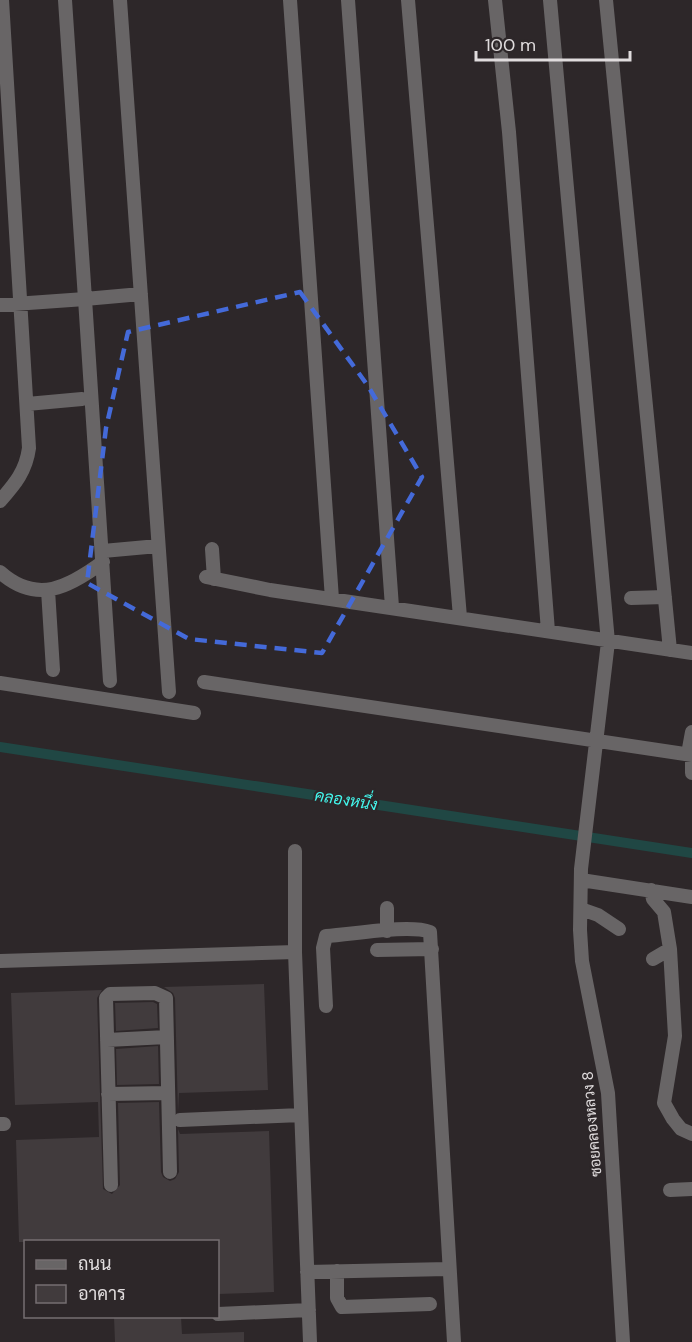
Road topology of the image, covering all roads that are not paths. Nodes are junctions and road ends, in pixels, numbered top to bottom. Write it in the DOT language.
graph roads {
  1 [pos="2,0"];
  2 [pos="65,0"];
  3 [pos="120,0"];
  4 [pos="290,0"];
  5 [pos="348,0"];
  6 [pos="408,0"];
  7 [pos="495,0"];
  8 [pos="550,0"];
  9 [pos="606,0"];
  10 [pos="141,294"];
  11 [pos="85,299"];
  12 [pos="20,303"];
  13 [pos="0,305"];
  14 [pos="82,399"];
  15 [pos="27,404"];
  16 [pos="0,501"];
  17 [pos="158,546"];
  18 [pos="212,549"];
  19 [pos="103,557"];
  20 [pos="3,579"];
  21 [pos="48,590"];
  22 [pos="665,597"];
  23 [pos="631,598"];
  24 [pos="332,599"];
  25 [pos="392,607"];
  26 [pos="460,617"];
  27 [pos="549,631"];
  28 [pos="608,642"];
  29 [pos="670,650"];
  30 [pos="692,653"];
  31 [pos="53,670"];
  32 [pos="110,681"];
  33 [pos="204,682"];
  34 [pos="0,683"];
  35 [pos="169,692"];
  36 [pos="194,713"];
  37 [pos="692,732"];
  38 [pos="598,741"];
  39 [pos="691,755"];
  40 [pos="692,773"];
  41 [pos="296,851"];
  42 [pos="581,875"];
  43 [pos="651,890"];
  44 [pos="692,897"];
  45 [pos="387,908"];
  46 [pos="581,909"];
  47 [pos="619,929"];
  48 [pos="387,931"];
  49 [pos="432,949"];
  50 [pos="670,949"];
  51 [pos="377,950"];
  52 [pos="295,952"];
  53 [pos="653,959"];
  54 [pos="0,961"];
  55 [pos="326,1006"];
  56 [pos="167,1037"];
  57 [pos="107,1040"];
  58 [pos="168,1093"];
  59 [pos="108,1094"];
  60 [pos="301,1115"];
  61 [pos="174,1120"];
  62 [pos="692,1134"];
  63 [pos="170,1172"];
  64 [pos="111,1185"];
  65 [pos="692,1189"];
  66 [pos="670,1190"];
  67 [pos="448,1269"];
  68 [pos="337,1271"];
  69 [pos="307,1272"];
  70 [pos="430,1304"];
  71 [pos="309,1310"];
  72 [pos="219,1314"];
  73 [pos="310,1342"];
  74 [pos="454,1342"];
  75 [pos="623,1342"];
  1 -- 12 [label="street"];
  2 -- 11 [label="street"];
  3 -- 10 [label="street"];
  4 -- 24 [label="street"];
  5 -- 25 [label="street"];
  6 -- 26 [label="street"];
  7 -- 27 [label="street"];
  8 -- 28 [label="street, ซอยคลองหลวง 8"];
  9 -- 22 [label="street"];
  10 -- 11 [label="street"];
  10 -- 17 [label="street"];
  11 -- 12 [label="street"];
  11 -- 19 [label="street"];
  12 -- 13 [label="street"];
  12 -- 15 [label="street"];
  14 -- 15 [label="street"];
  15 -- 16 [label="street"];
  17 -- 19 [label="street"];
  17 -- 35 [label="street"];
  18 -- 24 [label="street"];
  19 -- 21 [label="street"];
  19 -- 32 [label="street"];
  20 -- 21 [label="street"];
  21 -- 31 [label="street"];
  22 -- 23 [label="street"];
  22 -- 29 [label="street"];
  24 -- 25 [label="street"];
  25 -- 26 [label="street"];
  26 -- 27 [label="street"];
  27 -- 28 [label="street"];
  28 -- 29 [label="street"];
  28 -- 38 [label="street, ซอยคลองหลวง 8"];
  29 -- 30 [label="street"];
  33 -- 38 [label="street"];
  34 -- 36 [label="street"];
  37 -- 39 [label="street"];
  38 -- 39 [label="street"];
  38 -- 42 [label="street, ซอยคลองหลวง 8"];
  39 -- 40 [label="street"];
  41 -- 52 [label="street"];
  42 -- 43 [label="street"];
  42 -- 46 [label="street, ซอยคลองหลวง 8"];
  43 -- 44 [label="street"];
  43 -- 50 [label="street"];
  45 -- 48 [label="street"];
  46 -- 47 [label="street"];
  46 -- 75 [label="street, ซอยคลองหลวง 8"];
  48 -- 49 [label="street"];
  48 -- 55 [label="street"];
  49 -- 51 [label="street"];
  49 -- 67 [label="street"];
  50 -- 53 [label="street"];
  50 -- 62 [label="street"];
  52 -- 54 [label="street"];
  52 -- 60 [label="street"];
  56 -- 57 [label="street"];
  56 -- 57 [label="street"];
  56 -- 58 [label="street"];
  57 -- 59 [label="street"];
  58 -- 59 [label="street"];
  58 -- 61 [label="street"];
  59 -- 64 [label="street"];
  60 -- 61 [label="street"];
  60 -- 69 [label="street"];
  61 -- 63 [label="street"];
  65 -- 66 [label="street"];
  67 -- 68 [label="street"];
  67 -- 74 [label="street"];
  68 -- 69 [label="street"];
  68 -- 70 [label="street"];
  69 -- 71 [label="street"];
  71 -- 72 [label="street"];
  71 -- 73 [label="street"];
}
